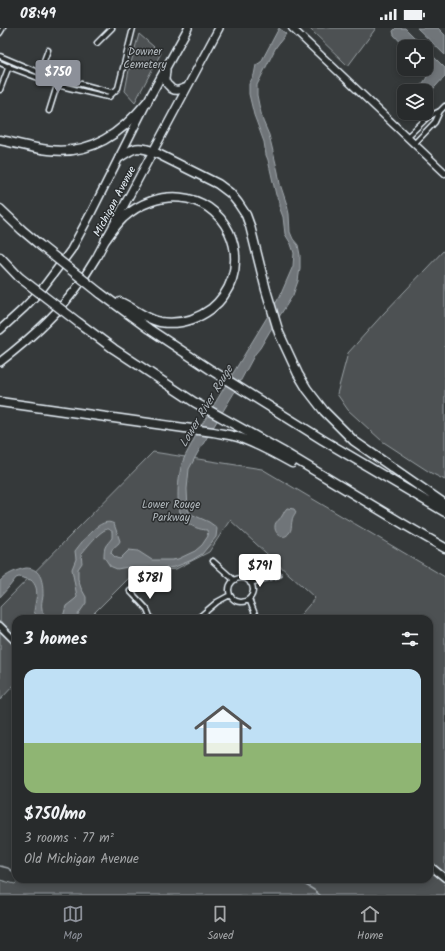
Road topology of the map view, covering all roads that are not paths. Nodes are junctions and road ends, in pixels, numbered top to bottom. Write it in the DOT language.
graph roads {
  1 [pos="3,28"];
  2 [pos="112,28"];
  3 [pos="133,28"];
  4 [pos="188,28"];
  5 [pos="218,28"];
  6 [pos="293,29"];
  7 [pos="0,33"];
  8 [pos="97,43"];
  9 [pos="48,50"];
  10 [pos="0,56"];
  11 [pos="10,61"];
  12 [pos="0,63"];
  13 [pos="9,67"];
  14 [pos="166,68"];
  15 [pos="40,73"];
  16 [pos="38,78"];
  17 [pos="59,79"];
  18 [pos="56,85"];
  19 [pos="187,87"];
  20 [pos="0,90"];
  21 [pos="115,91"];
  22 [pos="147,102"];
  23 [pos="445,106"];
  24 [pos="49,111"];
  25 [pos="440,111"];
  26 [pos="407,137"];
  27 [pos="0,140"];
  28 [pos="414,144"];
  29 [pos="152,151"];
  30 [pos="120,157"];
  31 [pos="445,173"];
  32 [pos="0,209"];
  33 [pos="106,239"];
  34 [pos="0,258"];
  35 [pos="102,295"];
  36 [pos="0,330"];
  37 [pos="0,362"];
  38 [pos="0,402"];
  39 [pos="445,504"];
  40 [pos="445,512"];
  41 [pos="405,525"];
  42 [pos="445,548"];
  43 [pos="213,561"];
  44 [pos="278,575"];
  45 [pos="234,580"];
  46 [pos="250,583"];
  47 [pos="130,591"];
  48 [pos="230,595"];
  49 [pos="249,598"];
  50 [pos="149,615"];
  51 [pos="201,615"];
  52 [pos="255,615"];
  53 [pos="0,626"];
  54 [pos="12,638"];
  55 [pos="433,868"];
  56 [pos="445,878"];
  1 -- 7 [label="street"];
  2 -- 8 [label="street"];
  3 -- 21 [label="street"];
  4 -- 14 [label="main road, Michigan Avenue"];
  5 -- 19 [label="main road, Michigan Avenue"];
  6 -- 26 [label="main road"];
  9 -- 15 [label="street"];
  10 -- 11 [label="street"];
  11 -- 13 [label="street"];
  11 -- 15 [label="street"];
  12 -- 13 [label="street"];
  13 -- 16 [label="street"];
  13 -- 20 [label="street"];
  14 -- 19 [label="main road"];
  14 -- 22 [label="main road, Michigan Avenue"];
  15 -- 16 [label="street"];
  15 -- 17 [label="street"];
  16 -- 18 [label="street"];
  17 -- 18 [label="street"];
  17 -- 21 [label="street"];
  18 -- 21 [label="street"];
  18 -- 24 [label="street"];
  19 -- 29 [label="main road, Michigan Avenue"];
  22 -- 27 [label="highway"];
  22 -- 30 [label="main road, Michigan Avenue"];
  23 -- 25 [label="street"];
  25 -- 26 [label="street"];
  25 -- 28 [label="street"];
  26 -- 28 [label="main road"];
  28 -- 31 [label="main road"];
  29 -- 30 [label="highway"];
  29 -- 33 [label="main road, Michigan Avenue"];
  29 -- 39 [label="highway"];
  30 -- 36 [label="main road, Michigan Avenue"];
  32 -- 35 [label="highway, bridge"];
  33 -- 35 [label="highway"];
  33 -- 37 [label="main road, Michigan Avenue"];
  34 -- 41 [label="highway, bridge"];
  35 -- 40 [label="highway"];
  38 -- 41 [label="highway"];
  41 -- 42 [label="highway"];
  43 -- 45 [label="street"];
  44 -- 46 [label="street"];
  45 -- 46 [label="street"];
  45 -- 48 [label="street"];
  46 -- 49 [label="street"];
  47 -- 50 [label="street"];
  48 -- 49 [label="street"];
  48 -- 51 [label="street"];
  49 -- 52 [label="street"];
  53 -- 54 [label="main road"];
  55 -- 56 [label="main road"];
}
